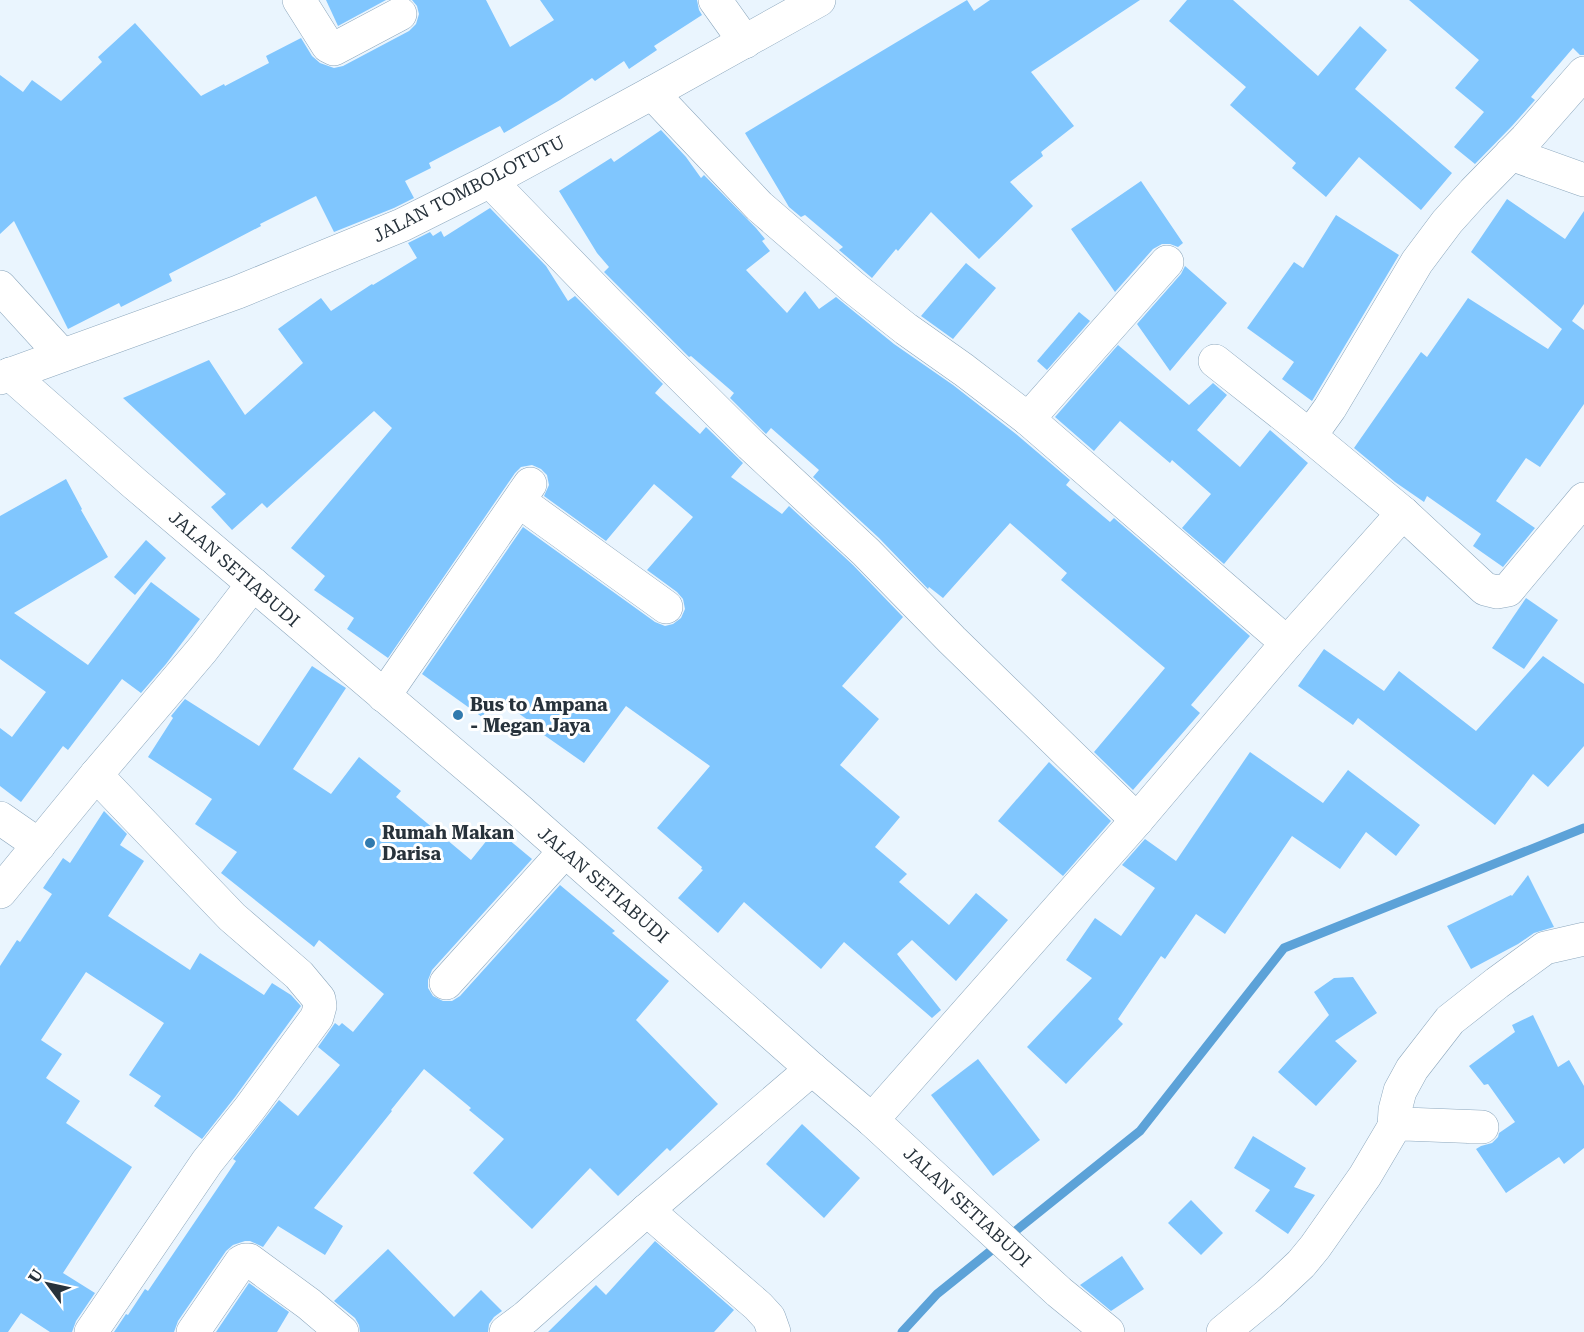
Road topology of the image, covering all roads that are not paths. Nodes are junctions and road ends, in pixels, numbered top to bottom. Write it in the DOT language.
graph roads {
  1 [pos="299,0"];
  2 [pos="715,0"];
  3 [pos="819,0"];
  4 [pos="400,14"];
  5 [pos="745,42"];
  6 [pos="1584,73"];
  7 [pos="652,93"];
  8 [pos="1511,154"];
  9 [pos="1584,180"];
  10 [pos="490,181"];
  11 [pos="1167,262"];
  12 [pos="0,287"];
  13 [pos="62,355"];
  14 [pos="1215,361"];
  15 [pos="5,376"];
  16 [pos="1028,419"];
  17 [pos="1310,436"];
  18 [pos="1584,499"];
  19 [pos="1403,513"];
  20 [pos="253,584"];
  21 [pos="666,607"];
  22 [pos="1287,643"];
  23 [pos="384,696"];
  24 [pos="96,775"];
  25 [pos="0,818"];
  26 [pos="1137,820"];
  27 [pos="39,845"];
  28 [pos="565,851"];
  29 [pos="0,891"];
  30 [pos="1584,939"];
  31 [pos="446,982"];
  32 [pos="812,1069"];
  33 [pos="872,1120"];
  34 [pos="1394,1127"];
  35 [pos="1470,1127"];
  36 [pos="646,1210"];
  37 [pos="91,1332"];
  38 [pos="193,1332"];
  39 [pos="342,1332"];
  40 [pos="506,1332"];
  41 [pos="774,1332"];
  42 [pos="1108,1332"];
  43 [pos="1223,1332"];
  1 -- 4 [label="street"];
  2 -- 5 [label="street"];
  3 -- 5 [label="street, JALAN TOMBOLOTUTU"];
  5 -- 7 [label="street, JALAN TOMBOLOTUTU"];
  6 -- 8 [label="street"];
  7 -- 10 [label="street, JALAN TOMBOLOTUTU"];
  7 -- 16 [label="street"];
  8 -- 9 [label="street"];
  8 -- 17 [label="street"];
  10 -- 13 [label="street, JALAN TOMBOLOTUTU"];
  10 -- 26 [label="street"];
  11 -- 16 [label="street"];
  12 -- 13 [label="street"];
  13 -- 15 [label="street, JALAN TOMBOLOTUTU"];
  14 -- 17 [label="street"];
  15 -- 20 [label="street, JALAN SETIABUDI"];
  16 -- 22 [label="street"];
  17 -- 19 [label="street"];
  18 -- 19 [label="street"];
  19 -- 22 [label="street"];
  20 -- 23 [label="street, JALAN SETIABUDI"];
  20 -- 24 [label="street"];
  21 -- 23 [label="street"];
  22 -- 26 [label="street"];
  23 -- 28 [label="street, JALAN SETIABUDI"];
  24 -- 27 [label="street"];
  24 -- 37 [label="street"];
  25 -- 27 [label="street"];
  26 -- 33 [label="street"];
  27 -- 29 [label="street"];
  28 -- 31 [label="street"];
  28 -- 32 [label="street, JALAN SETIABUDI"];
  30 -- 34 [label="street"];
  32 -- 33 [label="street, JALAN SETIABUDI"];
  32 -- 36 [label="street"];
  33 -- 42 [label="street, JALAN SETIABUDI"];
  34 -- 35 [label="street"];
  34 -- 43 [label="street"];
  36 -- 40 [label="street"];
  36 -- 41 [label="street"];
  38 -- 39 [label="street"];
}
